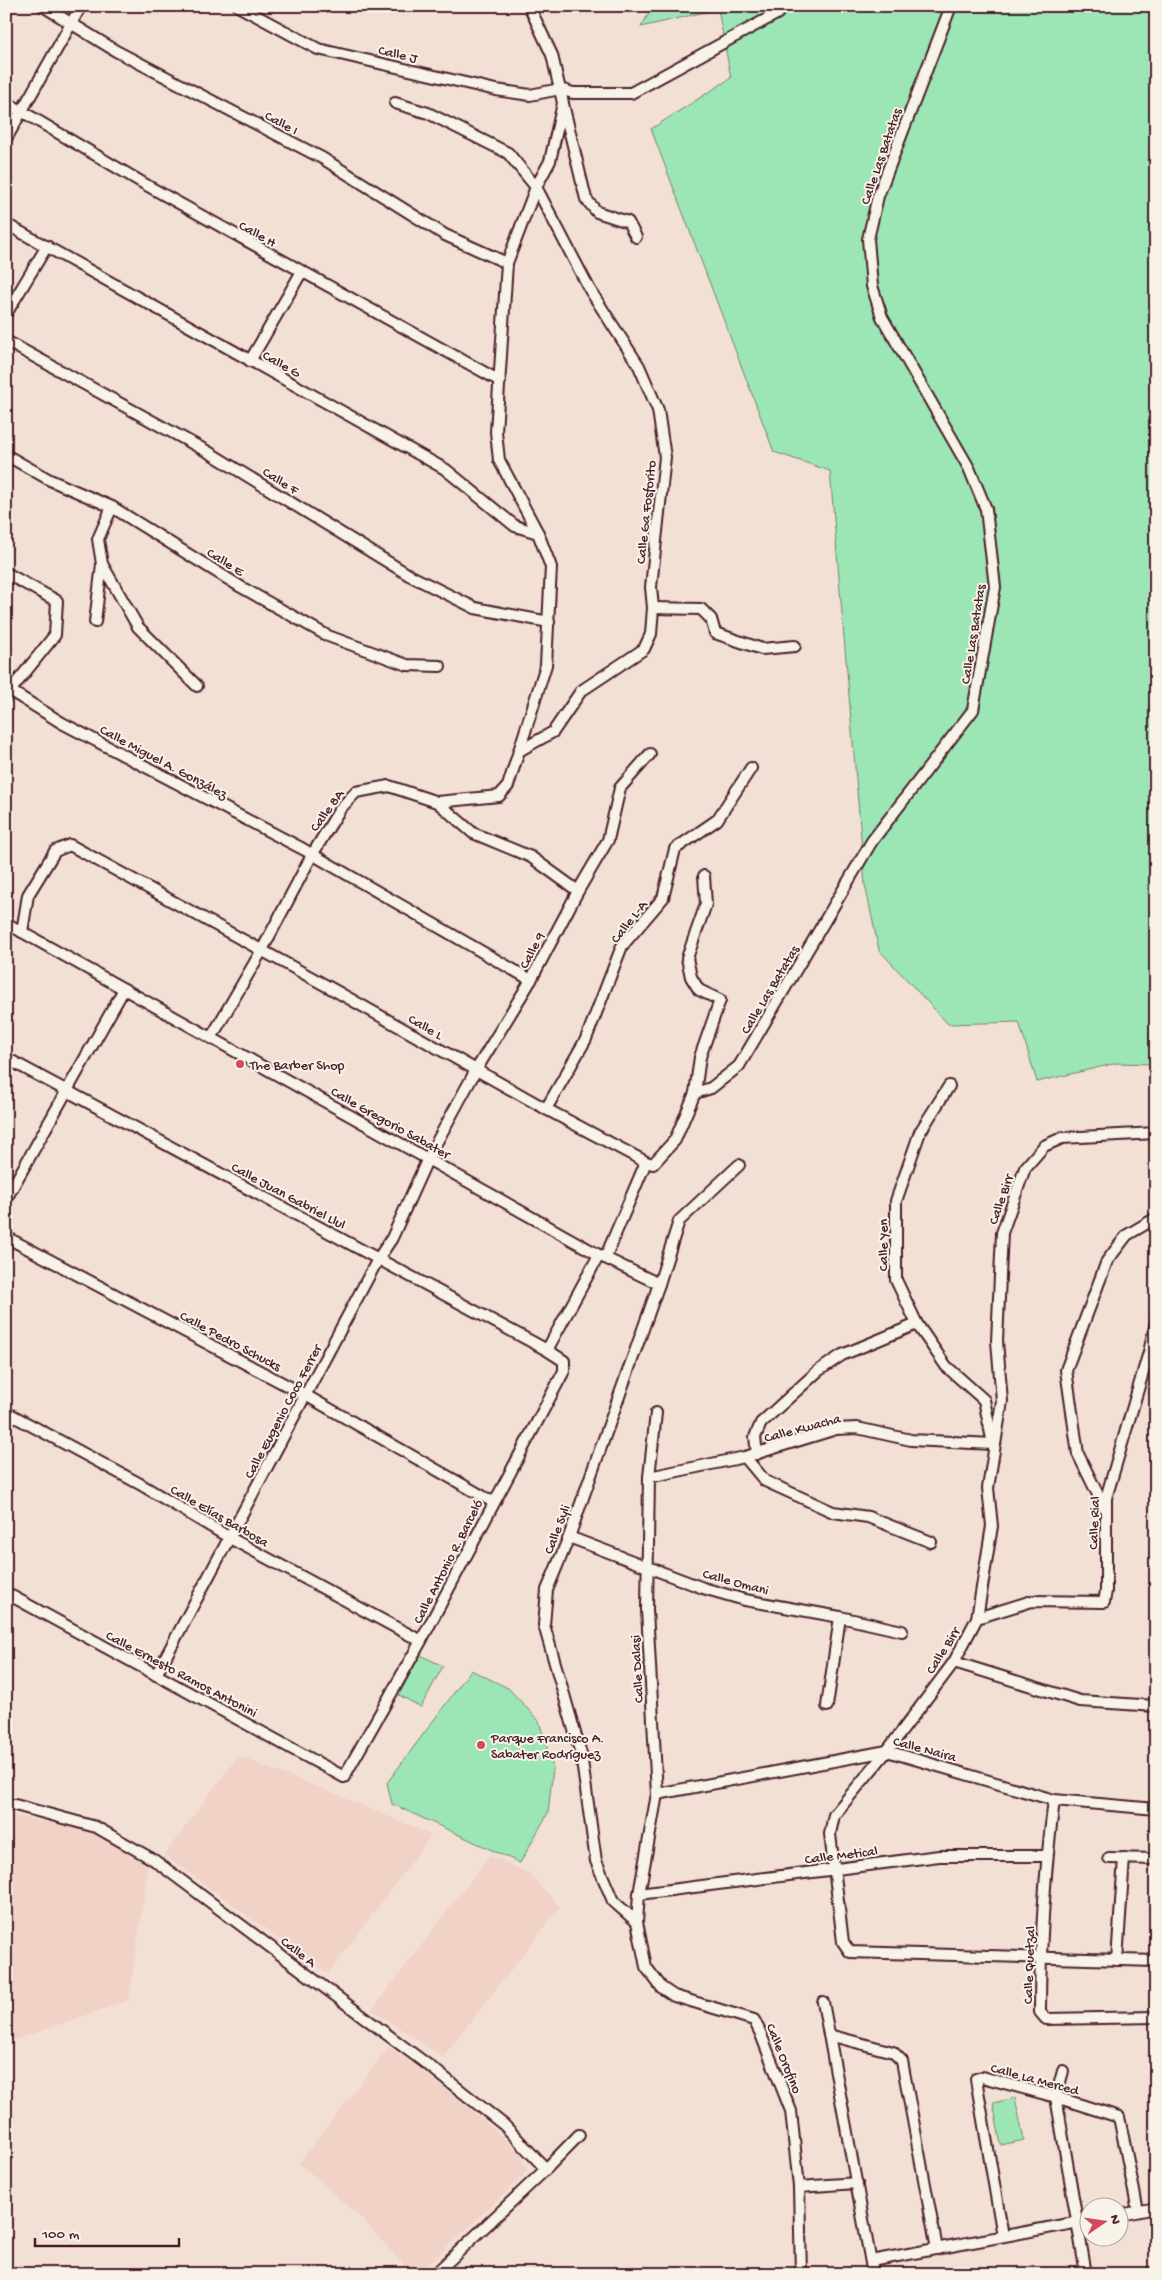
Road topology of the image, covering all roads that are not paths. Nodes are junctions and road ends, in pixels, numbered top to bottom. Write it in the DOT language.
graph roads {
  1 [pos="43,6"];
  2 [pos="81,6"];
  3 [pos="238,6"];
  4 [pos="951,6"];
  5 [pos="532,7"];
  6 [pos="778,13"];
  7 [pos="71,24"];
  8 [pos="560,89"];
  9 [pos="6,102"];
  10 [pos="395,103"];
  11 [pos="563,103"];
  12 [pos="21,110"];
  13 [pos="6,139"];
  14 [pos="536,187"];
  15 [pos="6,224"];
  16 [pos="636,237"];
  17 [pos="46,246"];
  18 [pos="507,263"];
  19 [pos="301,272"];
  20 [pos="6,314"];
  21 [pos="6,341"];
  22 [pos="250,361"];
  23 [pos="500,381"];
  24 [pos="6,455"];
  25 [pos="112,507"];
  26 [pos="538,533"];
  27 [pos="102,564"];
  28 [pos="6,573"];
  29 [pos="653,608"];
  30 [pos="95,622"];
  31 [pos="549,622"];
  32 [pos="795,646"];
  33 [pos="440,666"];
  34 [pos="197,686"];
  35 [pos="8,691"];
  36 [pos="519,751"];
  37 [pos="650,754"];
  38 [pos="751,768"];
  39 [pos="437,802"];
  40 [pos="312,855"];
  41 [pos="704,876"];
  42 [pos="578,890"];
  43 [pos="6,923"];
  44 [pos="22,932"];
  45 [pos="262,950"];
  46 [pos="531,980"];
  47 [pos="124,989"];
  48 [pos="211,1038"];
  49 [pos="6,1058"];
  50 [pos="476,1070"];
  51 [pos="949,1086"];
  52 [pos="66,1090"];
  53 [pos="695,1093"];
  54 [pos="546,1109"];
  55 [pos="1156,1133"];
  56 [pos="428,1158"];
  57 [pos="646,1162"];
  58 [pos="739,1165"];
  59 [pos="6,1199"];
  60 [pos="1156,1218"];
  61 [pos="6,1237"];
  62 [pos="602,1256"];
  63 [pos="378,1259"];
  64 [pos="659,1284"];
  65 [pos="1156,1322"];
  66 [pos="917,1324"];
  67 [pos="547,1350"];
  68 [pos="559,1358"];
  69 [pos="307,1396"];
  70 [pos="6,1412"];
  71 [pos="656,1413"];
  72 [pos="993,1444"];
  73 [pos="757,1454"];
  74 [pos="745,1457"];
  75 [pos="649,1477"];
  76 [pos="494,1502"];
  77 [pos="1106,1510"];
  78 [pos="569,1537"];
  79 [pos="230,1538"];
  80 [pos="930,1542"];
  81 [pos="649,1568"];
  82 [pos="6,1593"];
  83 [pos="840,1617"];
  84 [pos="977,1618"];
  85 [pos="902,1632"];
  86 [pos="421,1640"];
  87 [pos="954,1662"];
  88 [pos="156,1675"];
  89 [pos="827,1706"];
  90 [pos="1156,1706"];
  91 [pos="886,1750"];
  92 [pos="344,1777"];
  93 [pos="657,1794"];
  94 [pos="1054,1800"];
  95 [pos="6,1805"];
  96 [pos="1156,1809"];
  97 [pos="1047,1856"];
  98 [pos="1109,1858"];
  99 [pos="1124,1858"];
  100 [pos="1156,1859"];
  101 [pos="834,1868"];
  102 [pos="639,1894"];
  103 [pos="637,1922"];
  104 [pos="1040,1959"];
  105 [pos="1116,1960"];
  106 [pos="1156,1961"];
  107 [pos="822,2002"];
  108 [pos="1156,2017"];
  109 [pos="829,2035"];
  110 [pos="1063,2071"];
  111 [pos="1056,2097"];
  112 [pos="579,2135"];
  113 [pos="546,2169"];
  114 [pos="857,2183"];
  115 [pos="799,2187"];
  116 [pos="1156,2208"];
  117 [pos="1138,2211"];
  118 [pos="1130,2213"];
  119 [pos="1080,2222"];
  120 [pos="1077,2223"];
  121 [pos="1004,2236"];
  122 [pos="937,2249"];
  123 [pos="870,2262"];
  124 [pos="1156,2272"];
  125 [pos="435,2274"];
  126 [pos="801,2274"];
  127 [pos="873,2274"];
  128 [pos="1086,2274"];
  129 [pos="1146,2274"];
  1 -- 7 [label="street, Calle I"];
  2 -- 7 [label="street"];
  3 -- 8 [label="street, Calle J"];
  4 -- 53 [label="street, Calle Las Batatas"];
  5 -- 8 [label="street"];
  6 -- 8 [label="street"];
  7 -- 12 [label="street"];
  7 -- 18 [label="street, Calle I"];
  8 -- 11 [label="street"];
  9 -- 12 [label="street, Calle H"];
  10 -- 14 [label="street, Calle Ga Fosforito"];
  11 -- 14 [label="street"];
  11 -- 16 [label="street"];
  12 -- 13 [label="street"];
  12 -- 19 [label="street, Calle H"];
  14 -- 18 [label="street"];
  14 -- 29 [label="street, Calle Ga Fosforito"];
  15 -- 17 [label="street, Calle G"];
  17 -- 20 [label="street"];
  17 -- 22 [label="street, Calle G"];
  18 -- 23 [label="street"];
  19 -- 22 [label="street"];
  19 -- 23 [label="street, Calle H"];
  21 -- 31 [label="street, Calle F"];
  22 -- 26 [label="street, Calle G"];
  23 -- 26 [label="street"];
  24 -- 25 [label="street, Calle E"];
  25 -- 27 [label="street"];
  25 -- 33 [label="street, Calle E"];
  26 -- 31 [label="street"];
  27 -- 30 [label="street"];
  27 -- 34 [label="street"];
  28 -- 35 [label="street"];
  29 -- 32 [label="street"];
  29 -- 36 [label="street, Calle Ga Fosforito"];
  31 -- 36 [label="street"];
  35 -- 40 [label="street, Calle Miguel A. González"];
  36 -- 39 [label="street"];
  37 -- 42 [label="street, Calle 9"];
  38 -- 54 [label="street, Calle L-A"];
  39 -- 40 [label="street, Calle 8A"];
  39 -- 42 [label="street, Calle 8A"];
  40 -- 45 [label="street, Calle 8A"];
  40 -- 46 [label="street, Calle Miguel A. González"];
  41 -- 53 [label="street"];
  42 -- 46 [label="street, Calle 9"];
  43 -- 44 [label="street, Calle Gregorio Sabater"];
  44 -- 45 [label="street, Calle L"];
  44 -- 47 [label="street, Calle Gregorio Sabater"];
  45 -- 48 [label="street, Calle 8A"];
  45 -- 50 [label="street, Calle L"];
  46 -- 50 [label="street, Calle 9"];
  47 -- 48 [label="street, Calle Gregorio Sabater"];
  47 -- 52 [label="street"];
  48 -- 56 [label="street, Calle Gregorio Sabater"];
  49 -- 52 [label="street, Calle Juan Gabriel Llul"];
  50 -- 54 [label="street, Calle L"];
  50 -- 56 [label="street, Calle 9"];
  51 -- 66 [label="street, Calle Yen"];
  52 -- 59 [label="street"];
  52 -- 63 [label="street, Calle Juan Gabriel Llul"];
  53 -- 57 [label="street"];
  54 -- 57 [label="street, Calle L"];
  55 -- 72 [label="street, Calle Birr"];
  56 -- 62 [label="street, Calle Gregorio Sabater"];
  56 -- 63 [label="street, Calle Eugenio Coco Ferrer"];
  57 -- 62 [label="street"];
  58 -- 64 [label="street, Calle Syli"];
  60 -- 77 [label="street"];
  61 -- 69 [label="street, Calle Pedro Schucks"];
  62 -- 64 [label="street, Calle Gregorio Sabater"];
  62 -- 67 [label="street"];
  63 -- 67 [label="street, Calle Juan Gabriel Llul"];
  63 -- 69 [label="street, Calle Eugenio Coco Ferrer"];
  64 -- 78 [label="street, Calle Syli"];
  65 -- 77 [label="street, Calle Rial"];
  66 -- 72 [label="street, Calle Yen"];
  66 -- 73 [label="street"];
  67 -- 68 [label="street, Calle Juan Gabriel Llul"];
  68 -- 76 [label="street, Calle Antonio R. Barceló"];
  69 -- 76 [label="street, Calle Pedro Schucks"];
  69 -- 79 [label="street, Calle Eugenio Coco Ferrer"];
  70 -- 79 [label="street, Calle Elías Barbosa"];
  71 -- 75 [label="street, Calle Dalasi"];
  72 -- 73 [label="street, Calle Kwacha"];
  72 -- 84 [label="street, Calle Birr"];
  73 -- 74 [label="street, Calle Kwacha"];
  74 -- 75 [label="street, Calle Kwacha"];
  74 -- 80 [label="street"];
  75 -- 81 [label="street, Calle Dalasi"];
  76 -- 86 [label="street, Calle Antonio R. Barceló"];
  77 -- 84 [label="street, Calle Rial"];
  78 -- 81 [label="street, Calle Omani"];
  78 -- 103 [label="street, Calle Syli"];
  79 -- 86 [label="street, Calle Elías Barbosa"];
  79 -- 88 [label="street, Calle Eugenio Coco Ferrer"];
  81 -- 83 [label="street, Calle Omani"];
  81 -- 93 [label="street, Calle Dalasi"];
  82 -- 88 [label="street, Calle Ernesto Ramos Antonini"];
  83 -- 85 [label="street, Calle Omani"];
  83 -- 89 [label="street"];
  84 -- 87 [label="street, Calle Birr"];
  86 -- 92 [label="street, Calle Antonio R. Barceló"];
  87 -- 90 [label="street"];
  87 -- 91 [label="street, Calle Birr"];
  88 -- 92 [label="street, Calle Ernesto Ramos Antonini"];
  91 -- 93 [label="street, Calle Naira"];
  91 -- 94 [label="street, Calle Naira"];
  91 -- 101 [label="street, Calle Birr"];
  93 -- 102 [label="street, Calle Dalasi"];
  94 -- 96 [label="street, Calle Naira"];
  94 -- 97 [label="street, Calle Quetzal"];
  95 -- 113 [label="street, Calle A"];
  97 -- 101 [label="street, Calle Metical"];
  97 -- 104 [label="street, Calle Quetzal"];
  98 -- 99 [label="street"];
  99 -- 100 [label="street"];
  99 -- 105 [label="street"];
  101 -- 102 [label="street, Calle Metical"];
  101 -- 104 [label="street, Calle Birr"];
  102 -- 103 [label="street, Calle Dalasi"];
  103 -- 115 [label="street, Calle Orofino"];
  104 -- 105 [label="street, Calle Birr"];
  104 -- 108 [label="street, Calle Quetzal"];
  105 -- 106 [label="street, Calle Birr"];
  107 -- 109 [label="street"];
  109 -- 114 [label="street"];
  109 -- 122 [label="street"];
  110 -- 111 [label="street"];
  111 -- 117 [label="street, Calle La Merced"];
  111 -- 120 [label="street"];
  111 -- 121 [label="street, Calle La Merced"];
  112 -- 113 [label="street"];
  113 -- 125 [label="street"];
  114 -- 115 [label="street"];
  114 -- 123 [label="street"];
  115 -- 126 [label="street, Calle Orofino"];
  116 -- 117 [label="street"];
  117 -- 118 [label="street"];
  119 -- 120 [label="street"];
  120 -- 121 [label="street"];
  120 -- 128 [label="street"];
  121 -- 122 [label="street"];
  122 -- 123 [label="street"];
  123 -- 127 [label="street"];
  124 -- 129 [label="street"];
}
